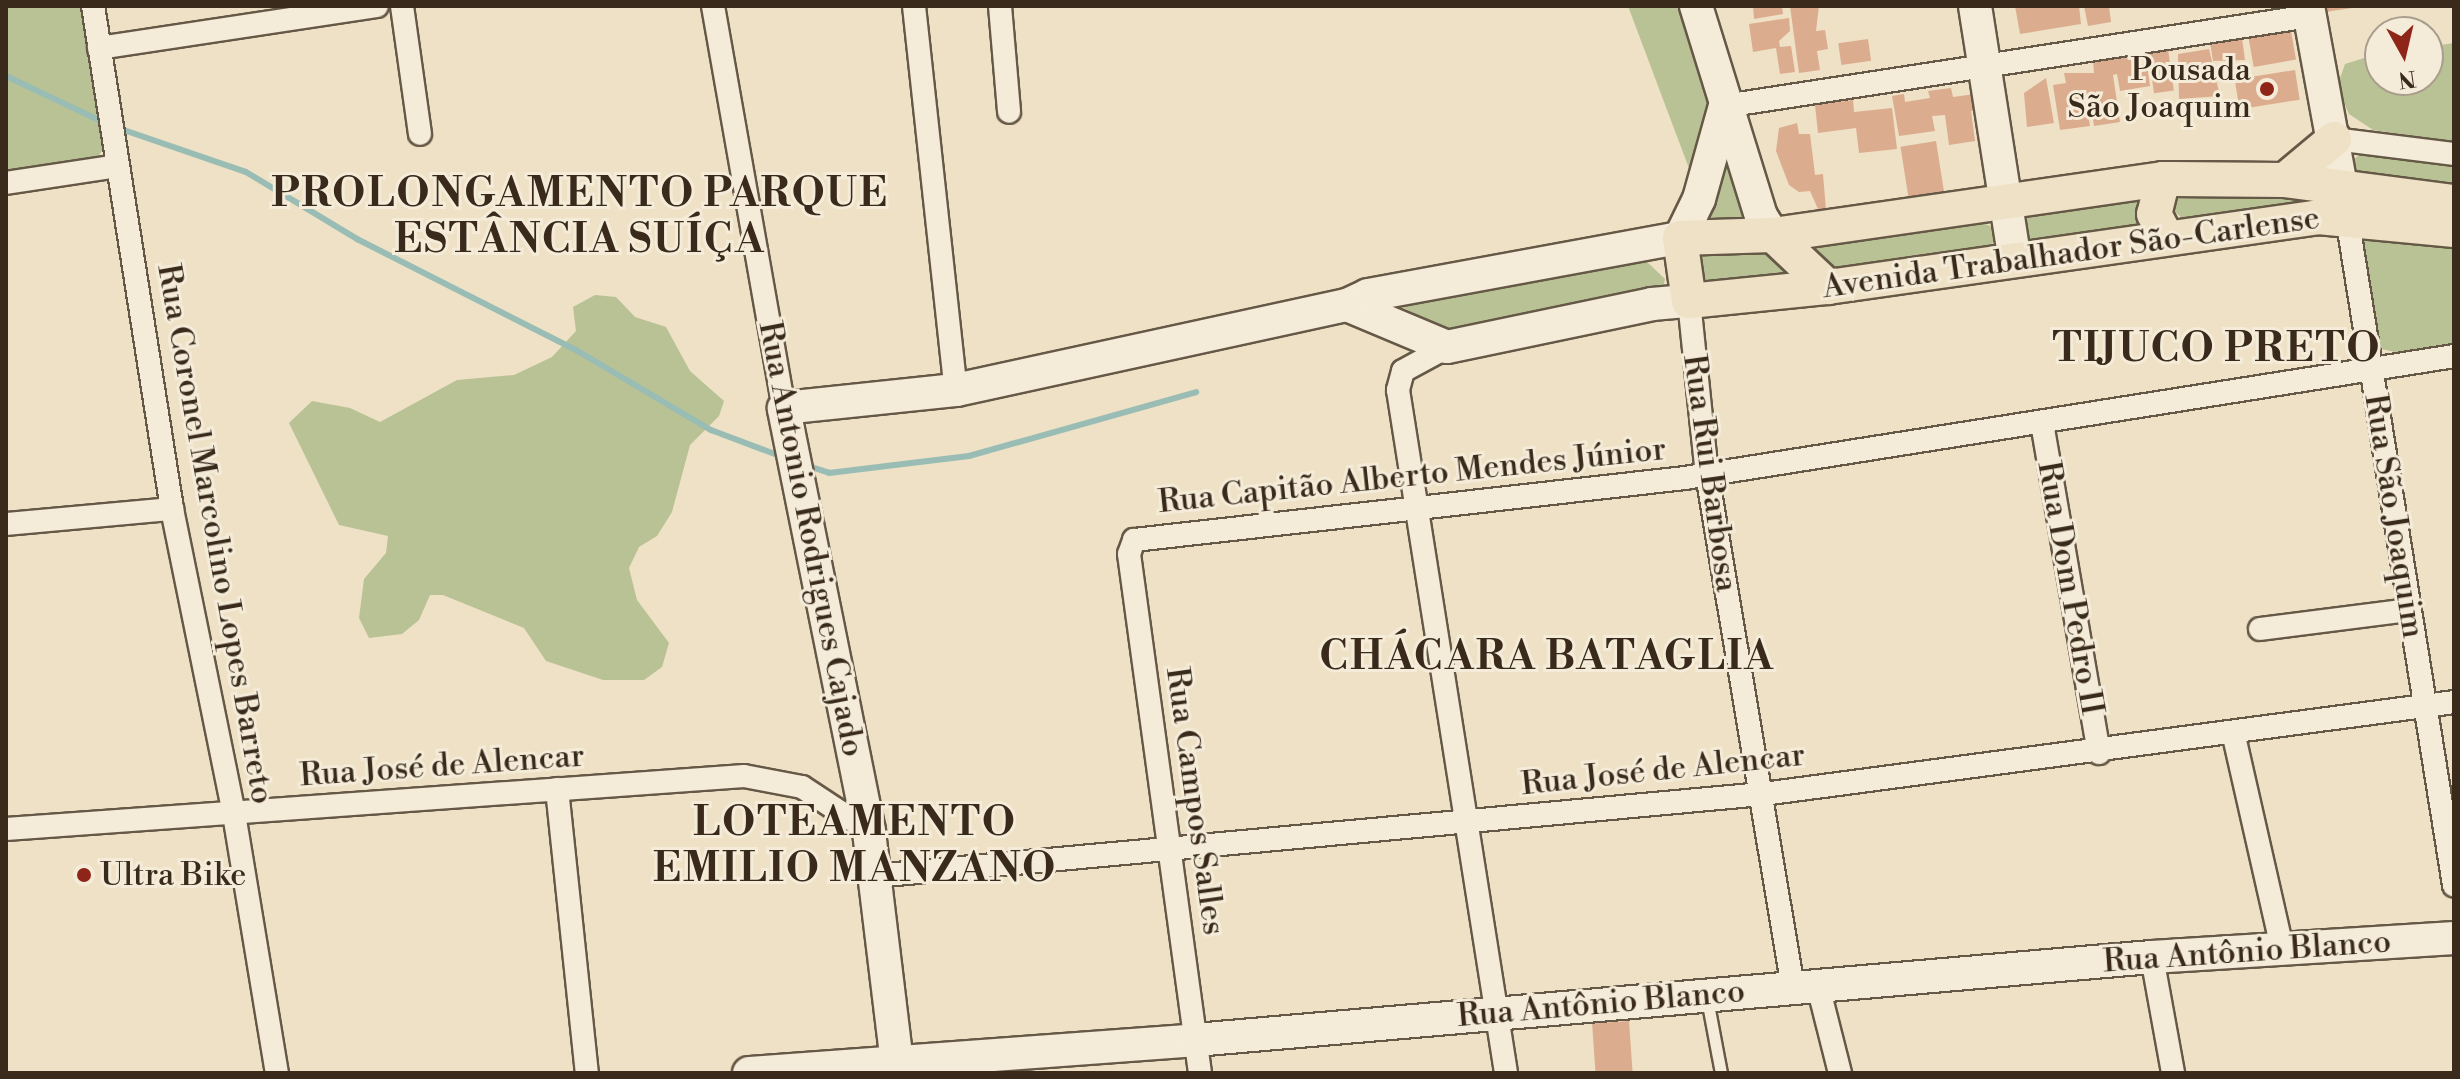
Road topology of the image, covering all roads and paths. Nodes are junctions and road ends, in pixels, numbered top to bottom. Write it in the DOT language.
graph roads {
  1 [pos="93,6"];
  2 [pos="377,6"];
  3 [pos="402,6"];
  4 [pos="713,6"];
  5 [pos="914,6"];
  6 [pos="1000,6"];
  7 [pos="1696,6"];
  8 [pos="1975,6"];
  9 [pos="2309,11"];
  10 [pos="100,57"];
  11 [pos="1984,65"];
  12 [pos="1725,106"];
  13 [pos="1009,112"];
  14 [pos="420,134"];
  15 [pos="2334,139"];
  16 [pos="2454,154"];
  17 [pos="117,160"];
  18 [pos="2163,179"];
  19 [pos="2285,180"];
  20 [pos="6,183"];
  21 [pos="2344,202"];
  22 [pos="2454,202"];
  23 [pos="2005,204"];
  24 [pos="2454,230"];
  25 [pos="1773,235"];
  26 [pos="1680,238"];
  27 [pos="2167,238"];
  28 [pos="2015,260"];
  29 [pos="1828,287"];
  30 [pos="1689,301"];
  31 [pos="1347,305"];
  32 [pos="1447,347"];
  33 [pos="2454,356"];
  34 [pos="2370,365"];
  35 [pos="956,390"];
  36 [pos="785,415"];
  37 [pos="2042,423"];
  38 [pos="1707,474"];
  39 [pos="1414,507"];
  40 [pos="172,509"];
  41 [pos="6,524"];
  42 [pos="1134,540"];
  43 [pos="2409,610"];
  44 [pos="2260,629"];
  45 [pos="2454,702"];
  46 [pos="2426,706"];
  47 [pos="2233,732"];
  48 [pos="2099,753"];
  49 [pos="557,789"];
  50 [pos="1763,794"];
  51 [pos="234,814"];
  52 [pos="1467,822"];
  53 [pos="6,829"];
  54 [pos="869,831"];
  55 [pos="1169,852"];
  56 [pos="875,876"];
  57 [pos="2454,885"];
  58 [pos="2454,938"];
  59 [pos="2282,948"];
  60 [pos="2152,957"];
  61 [pos="1805,987"];
  62 [pos="1706,994"];
  63 [pos="1498,1014"];
  64 [pos="1195,1040"];
  65 [pos="897,1068"];
  66 [pos="277,1073"];
  67 [pos="587,1073"];
  68 [pos="749,1073"];
  69 [pos="1200,1073"];
  70 [pos="1506,1073"];
  71 [pos="1721,1073"];
  72 [pos="1840,1073"];
  73 [pos="2173,1073"];
  1 -- 10 [label="street, Rua Coronel Marcolino Lopes Barreto"];
  2 -- 10 [label="street"];
  3 -- 14 [label="street"];
  4 -- 36 [label="street, Rua Antonio Rodrigues Cajado"];
  5 -- 35 [label="street"];
  6 -- 13 [label="street"];
  7 -- 12 [label="street"];
  8 -- 11 [label="street"];
  9 -- 11 [label="street"];
  9 -- 15 [label="street, Rua São Joaquim"];
  10 -- 17 [label="street, Rua Coronel Marcolino Lopes Barreto"];
  11 -- 12 [label="street"];
  11 -- 23 [label="street"];
  12 -- 25 [label="street"];
  12 -- 26 [label="street"];
  15 -- 16 [label="street"];
  15 -- 19 [label="main road"];
  15 -- 21 [label="street, Rua São Joaquim"];
  17 -- 20 [label="street"];
  17 -- 40 [label="street, Rua Coronel Marcolino Lopes Barreto"];
  18 -- 19 [label="main road, Avenida Trabalhador São-Carlense"];
  18 -- 23 [label="main road, Avenida Trabalhador São-Carlense"];
  18 -- 27 [label="main road"];
  19 -- 21 [label="main road, Avenida Trabalhador São-Carlense"];
  21 -- 22 [label="main road, Avenida Trabalhador São-Carlense"];
  21 -- 24 [label="main road, Avenida Trabalhador São-Carlense"];
  21 -- 27 [label="main road, Avenida Trabalhador São-Carlense"];
  21 -- 34 [label="street, Rua São Joaquim"];
  23 -- 25 [label="main road, Avenida Trabalhador São-Carlense"];
  23 -- 28 [label="street"];
  25 -- 26 [label="main road, Avenida Trabalhador São-Carlense"];
  25 -- 29 [label="main road"];
  26 -- 30 [label="main road, Rua Rui Barbosa"];
  26 -- 31 [label="street"];
  27 -- 28 [label="main road, Avenida Trabalhador São-Carlense"];
  28 -- 29 [label="main road, Avenida Trabalhador São-Carlense"];
  29 -- 30 [label="main road, Avenida Trabalhador São-Carlense"];
  30 -- 32 [label="street"];
  30 -- 38 [label="street, Rua Rui Barbosa"];
  31 -- 32 [label="street"];
  31 -- 35 [label="street"];
  32 -- 39 [label="street"];
  33 -- 34 [label="street, Rua Capitão Alberto Mendes Júnior"];
  34 -- 37 [label="street, Rua Capitão Alberto Mendes Júnior"];
  34 -- 43 [label="street, Rua São Joaquim"];
  35 -- 36 [label="street"];
  36 -- 54 [label="street, Rua Antonio Rodrigues Cajado"];
  37 -- 38 [label="street, Rua Capitão Alberto Mendes Júnior"];
  37 -- 48 [label="street, Rua Dom Pedro II"];
  38 -- 39 [label="street, Rua Capitão Alberto Mendes Júnior"];
  38 -- 50 [label="street, Rua Rui Barbosa"];
  39 -- 42 [label="street, Rua Capitão Alberto Mendes Júnior"];
  39 -- 52 [label="street"];
  40 -- 41 [label="street"];
  40 -- 51 [label="street, Rua Coronel Marcolino Lopes Barreto"];
  42 -- 55 [label="street, Rua Campos Salles"];
  43 -- 44 [label="street"];
  43 -- 46 [label="street, Rua São Joaquim"];
  45 -- 46 [label="street, Rua José de Alencar"];
  46 -- 47 [label="street, Rua José de Alencar"];
  46 -- 57 [label="street, Rua São Joaquim"];
  47 -- 48 [label="street, Rua José de Alencar"];
  47 -- 59 [label="street"];
  48 -- 50 [label="street, Rua José de Alencar"];
  49 -- 51 [label="street, Rua José de Alencar"];
  49 -- 54 [label="street, Rua José de Alencar"];
  49 -- 67 [label="street"];
  50 -- 52 [label="street, Rua José de Alencar"];
  50 -- 61 [label="street, Rua Rui Barbosa"];
  51 -- 53 [label="street, Rua José de Alencar"];
  51 -- 66 [label="street, Rua Coronel Marcolino Lopes Barreto"];
  52 -- 55 [label="street, Rua José de Alencar"];
  52 -- 63 [label="street"];
  54 -- 56 [label="street, Rua Antonio Rodrigues Cajado"];
  55 -- 56 [label="street, Rua José de Alencar"];
  55 -- 64 [label="street, Rua Campos Salles"];
  56 -- 65 [label="street, Rua Antonio Rodrigues Cajado"];
  58 -- 59 [label="street, Rua Antônio Blanco"];
  59 -- 60 [label="street, Rua Antônio Blanco"];
  60 -- 61 [label="street, Rua Antônio Blanco"];
  60 -- 73 [label="street"];
  61 -- 62 [label="street, Rua Antônio Blanco"];
  61 -- 72 [label="street, Rua Rui Barbosa"];
  62 -- 63 [label="street, Rua Antônio Blanco"];
  62 -- 71 [label="lane"];
  63 -- 64 [label="street, Rua Antônio Blanco"];
  63 -- 70 [label="street"];
  64 -- 65 [label="street, Rua Antônio Blanco"];
  64 -- 69 [label="street, Rua Campos Salles"];
  65 -- 68 [label="street, Rua Antônio Blanco"];
}
